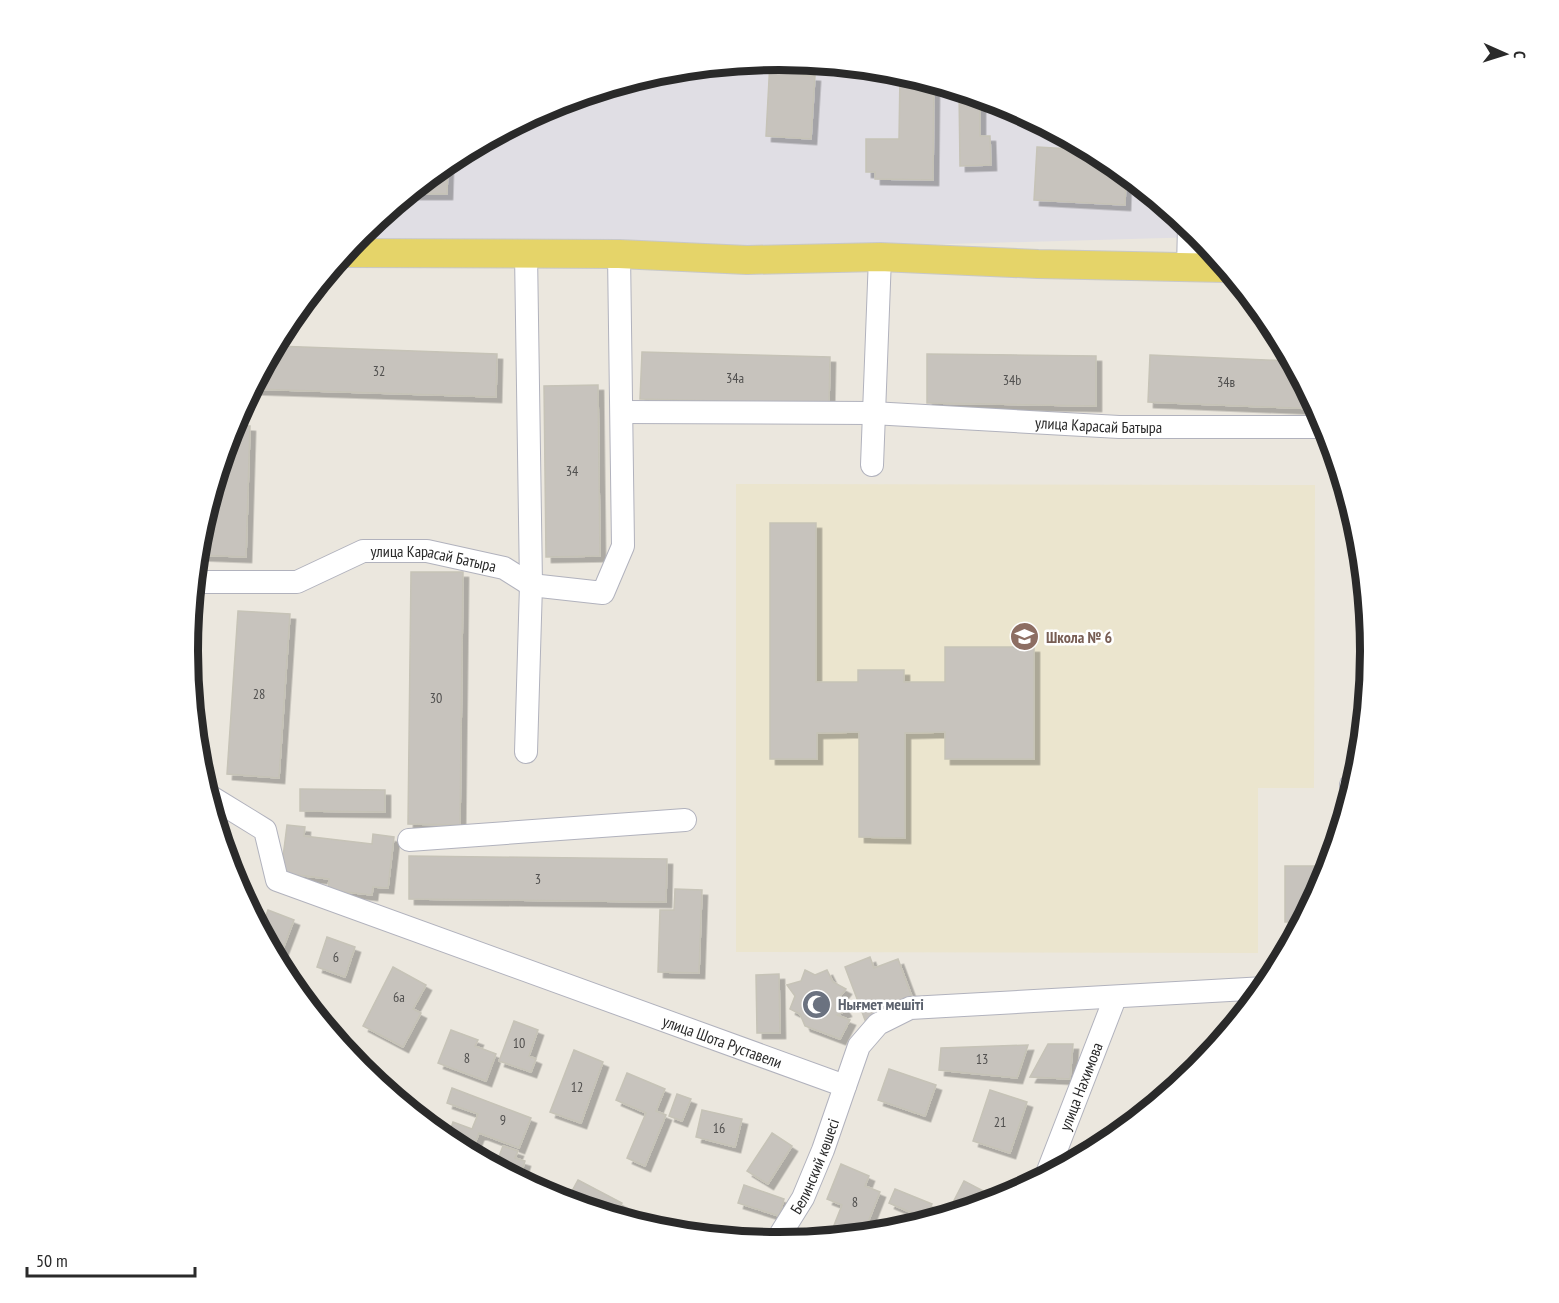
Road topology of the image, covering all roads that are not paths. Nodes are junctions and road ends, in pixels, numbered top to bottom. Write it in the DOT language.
graph roads {
  1 [pos="1189,240"];
  2 [pos="526,253"];
  3 [pos="357,254"];
  4 [pos="619,254"];
  5 [pos="880,257"];
  6 [pos="1188,268"];
  7 [pos="1216,268"];
  8 [pos="622,411"];
  9 [pos="872,413"];
  10 [pos="1315,427"];
  11 [pos="872,465"];
  12 [pos="203,582"];
  13 [pos="531,585"];
  14 [pos="526,752"];
  15 [pos="218,801"];
  16 [pos="685,820"];
  17 [pos="409,840"];
  18 [pos="1252,989"];
  19 [pos="1114,998"];
  20 [pos="845,1086"];
  21 [pos="1051,1165"];
  22 [pos="782,1232"];
  1 -- 6 [label="street"];
  2 -- 3 [label="main road"];
  2 -- 4 [label="main road"];
  2 -- 13 [label="street"];
  4 -- 5 [label="main road"];
  4 -- 8 [label="street, улица Карасай Батыра"];
  5 -- 6 [label="main road"];
  5 -- 9 [label="street"];
  6 -- 7 [label="main road"];
  8 -- 9 [label="street, улица Карасай Батыра"];
  8 -- 13 [label="street, улица Карасай Батыра"];
  9 -- 10 [label="street, улица Карасай Батыра"];
  9 -- 11 [label="street"];
  12 -- 13 [label="street, улица Карасай Батыра"];
  13 -- 14 [label="street"];
  15 -- 20 [label="street, улица Шота Руставели"];
  16 -- 17 [label="street"];
  18 -- 19 [label="street"];
  19 -- 20 [label="street"];
  19 -- 21 [label="street, улица Нахимова"];
  20 -- 22 [label="street, Белинский көшесi"];
}
